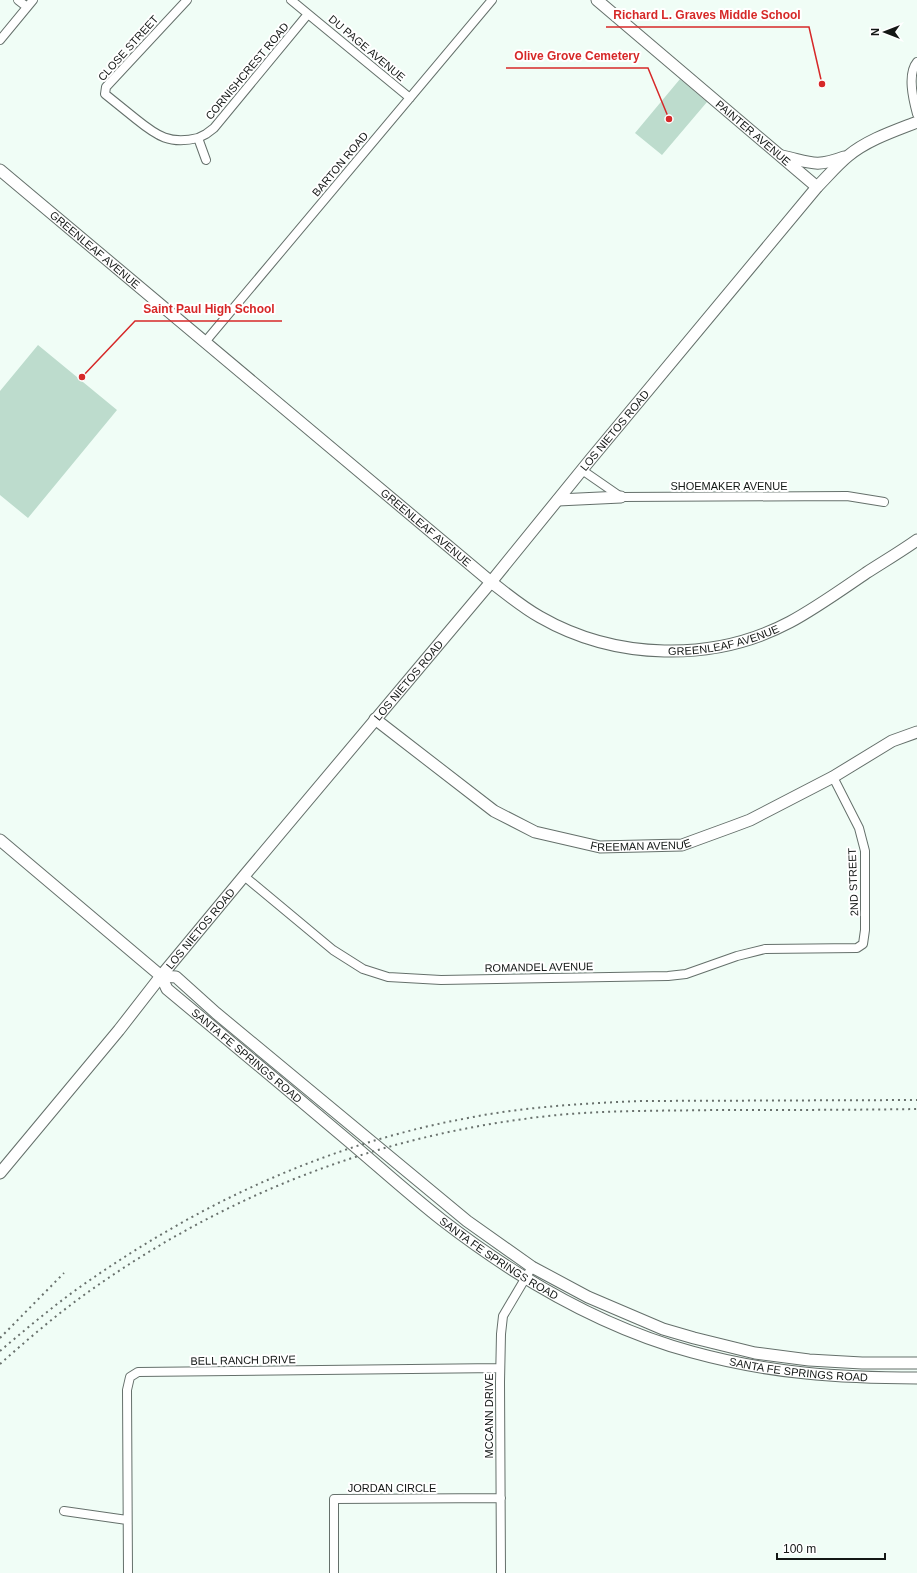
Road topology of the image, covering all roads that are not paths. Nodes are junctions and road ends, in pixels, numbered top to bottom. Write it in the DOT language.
graph roads {
  1 [pos="18,0"];
  2 [pos="33,0"];
  3 [pos="187,0"];
  4 [pos="291,0"];
  5 [pos="492,0"];
  6 [pos="597,0"];
  7 [pos="27,8"];
  8 [pos="308,14"];
  9 [pos="0,40"];
  10 [pos="917,62"];
  11 [pos="105,94"];
  12 [pos="410,98"];
  13 [pos="917,114"];
  14 [pos="917,122"];
  15 [pos="198,138"];
  16 [pos="780,155"];
  17 [pos="848,156"];
  18 [pos="206,160"];
  19 [pos="0,170"];
  20 [pos="817,187"];
  21 [pos="205,342"];
  22 [pos="582,470"];
  23 [pos="621,497"];
  24 [pos="558,500"];
  25 [pos="884,502"];
  26 [pos="917,540"];
  27 [pos="491,582"];
  28 [pos="375,719"];
  29 [pos="917,732"];
  30 [pos="833,777"];
  31 [pos="0,840"];
  32 [pos="244,876"];
  33 [pos="863,944"];
  34 [pos="161,976"];
  35 [pos="248,1040"];
  36 [pos="239,1050"];
  37 [pos="0,1173"];
  38 [pos="532,1267"];
  39 [pos="526,1279"];
  40 [pos="917,1363"];
  41 [pos="500,1368"];
  42 [pos="917,1378"];
  43 [pos="501,1498"];
  44 [pos="64,1511"];
  45 [pos="127,1520"];
  46 [pos="128,1573"];
  47 [pos="334,1573"];
  48 [pos="501,1573"];
  1 -- 7 [label="street"];
  2 -- 7 [label="street"];
  3 -- 11 [label="street, CLOSE STREET"];
  4 -- 8 [label="street, DU PAGE AVENUE"];
  5 -- 12 [label="street, BARTON ROAD"];
  6 -- 16 [label="main road, PAINTER AVENUE"];
  7 -- 9 [label="street"];
  8 -- 12 [label="street, DU PAGE AVENUE"];
  8 -- 15 [label="street, CORNISHCREST ROAD"];
  10 -- 13 [label="street"];
  11 -- 15 [label="street, CORNISHCREST ROAD"];
  12 -- 21 [label="street, BARTON ROAD"];
  14 -- 17 [label="main road"];
  15 -- 18 [label="street"];
  16 -- 17 [label="main road"];
  16 -- 20 [label="main road, PAINTER AVENUE"];
  17 -- 20 [label="main road"];
  19 -- 21 [label="main road, GREENLEAF AVENUE"];
  20 -- 22 [label="main road, LOS NIETOS ROAD"];
  21 -- 27 [label="main road, GREENLEAF AVENUE"];
  22 -- 23 [label="street"];
  22 -- 24 [label="main road, LOS NIETOS ROAD"];
  23 -- 24 [label="main road"];
  23 -- 25 [label="street, SHOEMAKER AVENUE"];
  24 -- 27 [label="main road, LOS NIETOS ROAD"];
  26 -- 27 [label="main road, GREENLEAF AVENUE"];
  27 -- 28 [label="main road, LOS NIETOS ROAD"];
  28 -- 30 [label="main road, FREEMAN AVENUE"];
  28 -- 32 [label="main road, LOS NIETOS ROAD"];
  29 -- 30 [label="main road, FREEMAN AVENUE"];
  30 -- 33 [label="street, 2ND STREET"];
  31 -- 34 [label="main road, SANTA FE SPRINGS ROAD"];
  32 -- 33 [label="street, ROMANDEL AVENUE"];
  32 -- 34 [label="main road, LOS NIETOS ROAD"];
  34 -- 35 [label="main road, SANTA FE SPRINGS ROAD"];
  34 -- 36 [label="main road, SANTA FE SPRINGS ROAD"];
  34 -- 37 [label="main road, LOS NIETOS ROAD"];
  35 -- 36 [label="main road"];
  35 -- 38 [label="main road, SANTA FE SPRINGS ROAD"];
  36 -- 39 [label="main road, SANTA FE SPRINGS ROAD"];
  38 -- 39 [label="street, MCCANN DRIVE"];
  38 -- 40 [label="main road, SANTA FE SPRINGS ROAD"];
  39 -- 41 [label="street, MCCANN DRIVE"];
  39 -- 42 [label="main road, SANTA FE SPRINGS ROAD"];
  41 -- 43 [label="street, MCCANN DRIVE"];
  41 -- 45 [label="street, BELL RANCH DRIVE"];
  43 -- 47 [label="street, JORDAN CIRCLE"];
  43 -- 48 [label="street, MCCANN DRIVE"];
  44 -- 45 [label="street"];
  45 -- 46 [label="street, BELL RANCH DRIVE"];
}
